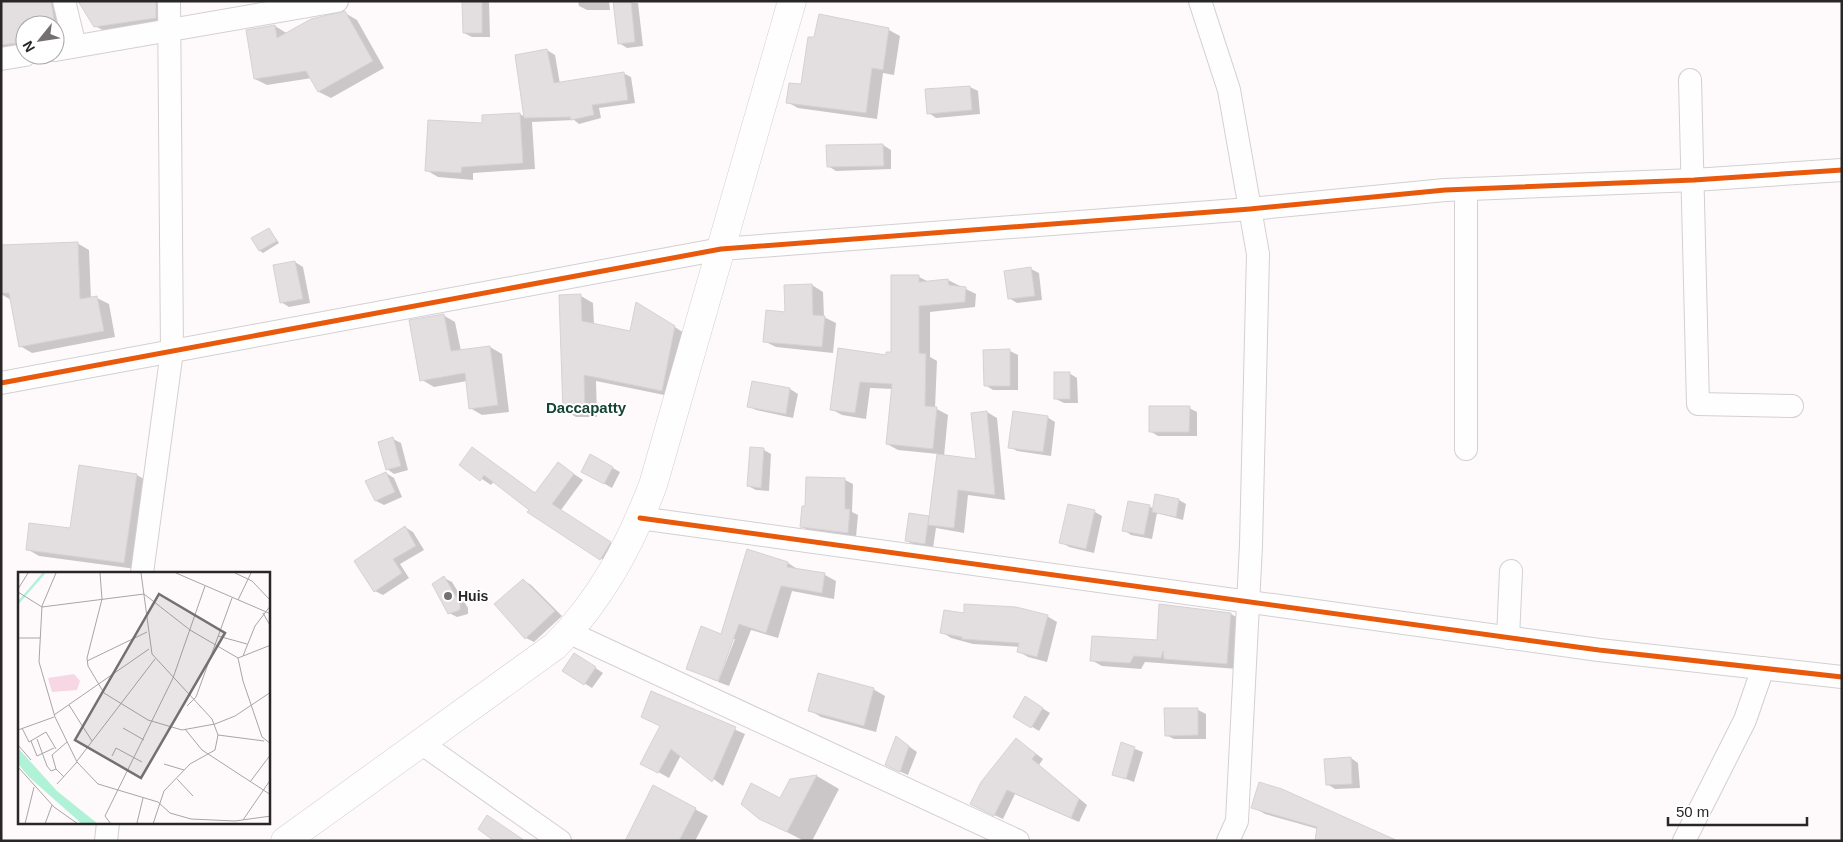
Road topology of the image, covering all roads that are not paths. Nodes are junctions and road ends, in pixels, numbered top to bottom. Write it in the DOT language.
graph roads {
  1 [pos="64,1"];
  2 [pos="169,1"];
  3 [pos="337,1"];
  4 [pos="792,1"];
  5 [pos="1200,1"];
  6 [pos="64,15"];
  7 [pos="169,30"];
  8 [pos="65,48"];
  9 [pos="15,57"];
  10 [pos="1,59"];
  11 [pos="1690,80"];
  12 [pos="1842,170"];
  13 [pos="1694,180"];
  14 [pos="1466,189"];
  15 [pos="1250,209"];
  16 [pos="721,249"];
  17 [pos="172,351"];
  18 [pos="1,384"];
  19 [pos="1792,406"];
  20 [pos="1466,449"];
  21 [pos="640,518"];
  22 [pos="1511,571"];
  23 [pos="142,572"];
  24 [pos="1248,602"];
  25 [pos="568,632"];
  26 [pos="1508,638"];
  27 [pos="1764,668"];
  28 [pos="1842,677"];
  29 [pos="421,743"];
  30 [pos="108,824"];
  31 [pos="106,841"];
  32 [pos="285,841"];
  33 [pos="560,841"];
  34 [pos="1018,841"];
  35 [pos="1228,841"];
  36 [pos="1684,841"];
  1 -- 6 [label="street"];
  2 -- 7 [label="street"];
  3 -- 7 [label="street"];
  4 -- 16 [label="main road"];
  5 -- 15 [label="street"];
  7 -- 8 [label="street"];
  7 -- 17 [label="street"];
  9 -- 10 [label="street"];
  11 -- 13 [label="street"];
  12 -- 13 [label="street"];
  13 -- 14 [label="street"];
  13 -- 19 [label="street"];
  14 -- 15 [label="street"];
  14 -- 20 [label="street"];
  15 -- 16 [label="street"];
  15 -- 24 [label="street"];
  16 -- 17 [label="street"];
  16 -- 21 [label="main road"];
  17 -- 18 [label="street"];
  17 -- 23 [label="street"];
  21 -- 24 [label="street"];
  21 -- 25 [label="main road"];
  22 -- 26 [label="street"];
  24 -- 26 [label="street"];
  24 -- 35 [label="street"];
  25 -- 29 [label="main road"];
  25 -- 34 [label="street"];
  26 -- 27 [label="street"];
  27 -- 28 [label="street"];
  27 -- 36 [label="street"];
  29 -- 32 [label="main road"];
  29 -- 33 [label="street"];
  30 -- 31 [label="street"];
}
